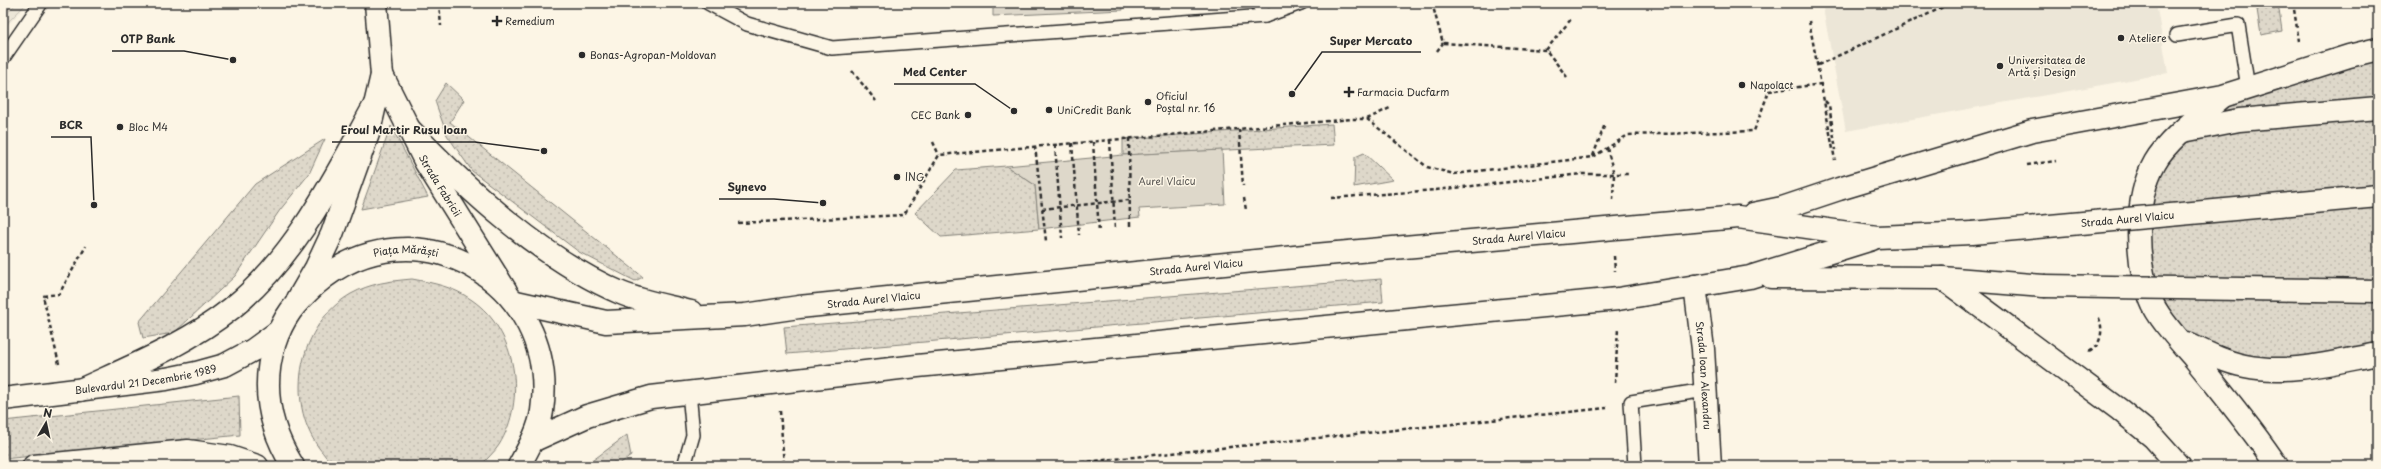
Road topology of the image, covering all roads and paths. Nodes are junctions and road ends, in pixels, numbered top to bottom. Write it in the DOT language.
graph roads {
  1 [pos="42,3"];
  2 [pos="376,3"];
  3 [pos="440,3"];
  4 [pos="708,3"];
  5 [pos="1258,3"];
  6 [pos="1301,3"];
  7 [pos="1432,3"];
  8 [pos="1952,3"];
  9 [pos="2293,3"];
  10 [pos="1265,16"];
  11 [pos="1572,18"];
  12 [pos="1810,21"];
  13 [pos="441,26"];
  14 [pos="2177,35"];
  15 [pos="1443,43"];
  16 [pos="2300,46"];
  17 [pos="832,48"];
  18 [pos="2378,49"];
  19 [pos="1546,50"];
  20 [pos="1437,51"];
  21 [pos="3,58"];
  22 [pos="1818,65"];
  23 [pos="382,75"];
  24 [pos="1567,77"];
  25 [pos="1822,84"];
  26 [pos="2248,88"];
  27 [pos="2223,96"];
  28 [pos="1824,98"];
  29 [pos="376,101"];
  30 [pos="876,101"];
  31 [pos="1390,108"];
  32 [pos="2378,108"];
  33 [pos="1367,119"];
  34 [pos="1605,124"];
  35 [pos="1239,129"];
  36 [pos="410,130"];
  37 [pos="2182,131"];
  38 [pos="1129,138"];
  39 [pos="1110,140"];
  40 [pos="933,142"];
  41 [pos="1093,142"];
  42 [pos="1072,143"];
  43 [pos="1055,145"];
  44 [pos="1035,146"];
  45 [pos="939,155"];
  46 [pos="1593,157"];
  47 [pos="2056,161"];
  48 [pos="2027,165"];
  49 [pos="1629,174"];
  50 [pos="1243,186"];
  51 [pos="2378,196"];
  52 [pos="1244,198"];
  53 [pos="1331,198"];
  54 [pos="1129,200"];
  55 [pos="1113,201"];
  56 [pos="1097,203"];
  57 [pos="1077,205"];
  58 [pos="1060,206"];
  59 [pos="1042,209"];
  60 [pos="1246,210"];
  61 [pos="1738,217"];
  62 [pos="738,223"];
  63 [pos="1130,227"];
  64 [pos="1115,229"];
  65 [pos="1099,232"];
  66 [pos="1080,235"];
  67 [pos="1877,237"];
  68 [pos="1062,238"];
  69 [pos="1046,241"];
  70 [pos="86,246"];
  71 [pos="1750,276"];
  72 [pos="1942,278"];
  73 [pos="1695,286"];
  74 [pos="2378,290"];
  75 [pos="511,297"];
  76 [pos="296,302"];
  77 [pos="2094,311"];
  78 [pos="710,317"];
  79 [pos="279,331"];
  80 [pos="2179,340"];
  81 [pos="2086,353"];
  82 [pos="2378,354"];
  83 [pos="1705,390"];
  84 [pos="73,391"];
  85 [pos="688,392"];
  86 [pos="3,399"];
  87 [pos="779,404"];
  88 [pos="1614,407"];
  89 [pos="534,440"];
  90 [pos="34,466"];
  91 [pos="257,466"];
  92 [pos="293,466"];
  93 [pos="519,466"];
  94 [pos="684,466"];
  95 [pos="784,466"];
  96 [pos="1047,466"];
  97 [pos="1636,466"];
  98 [pos="1710,466"];
  99 [pos="2179,466"];
  100 [pos="2278,466"];
  1 -- 21 [label="lane"];
  2 -- 23 [label="main road, Strada Fabricii"];
  3 -- 13 [label="path"];
  4 -- 17 [label="lane"];
  5 -- 10 [label="lane"];
  6 -- 10 [label="lane"];
  7 -- 15 [label="path"];
  8 -- 22 [label="path"];
  9 -- 16 [label="path"];
  10 -- 17 [label="lane"];
  11 -- 19 [label="path"];
  12 -- 22 [label="path"];
  14 -- 26 [label="lane"];
  15 -- 19 [label="path"];
  15 -- 20 [label="path"];
  17 -- 30 [label="path"];
  18 -- 26 [label="main road"];
  19 -- 24 [label="path"];
  22 -- 25 [label="path"];
  23 -- 29 [label="main road, Strada Fabricii"];
  23 -- 36 [label="main road, Strada Fabricii"];
  25 -- 28 [label="path"];
  25 -- 46 [label="path"];
  26 -- 27 [label="main road"];
  27 -- 37 [label="main road"];
  27 -- 61 [label="main road"];
  28 -- 28 [label="path"];
  29 -- 76 [label="main road, Strada Fabricii"];
  29 -- 84 [label="main road"];
  31 -- 33 [label="path"];
  32 -- 37 [label="main road"];
  33 -- 35 [label="path"];
  33 -- 46 [label="path"];
  34 -- 46 [label="path"];
  35 -- 38 [label="path"];
  35 -- 50 [label="path"];
  36 -- 75 [label="main road, Strada Fabricii"];
  36 -- 78 [label="main road"];
  37 -- 80 [label="main road"];
  38 -- 39 [label="path"];
  38 -- 54 [label="path"];
  39 -- 41 [label="path"];
  39 -- 55 [label="path"];
  40 -- 45 [label="path"];
  41 -- 42 [label="path"];
  41 -- 56 [label="path"];
  42 -- 43 [label="path"];
  42 -- 57 [label="path"];
  43 -- 44 [label="path"];
  43 -- 58 [label="path"];
  44 -- 45 [label="path"];
  44 -- 59 [label="path"];
  45 -- 62 [label="path"];
  47 -- 48 [label="path"];
  49 -- 53 [label="path"];
  51 -- 67 [label="main road, Strada Aurel Vlaicu, bridge"];
  52 -- 60 [label="path"];
  54 -- 55 [label="path"];
  54 -- 63 [label="path"];
  55 -- 56 [label="path"];
  55 -- 64 [label="path"];
  56 -- 57 [label="path"];
  56 -- 65 [label="path"];
  57 -- 58 [label="path"];
  57 -- 66 [label="path"];
  58 -- 59 [label="path"];
  58 -- 68 [label="path"];
  59 -- 69 [label="path"];
  61 -- 67 [label="main road, Strada Aurel Vlaicu"];
  61 -- 78 [label="main road, Strada Aurel Vlaicu"];
  67 -- 71 [label="main road, Strada Aurel Vlaicu"];
  70 -- 84 [label="path"];
  71 -- 72 [label="main road"];
  71 -- 73 [label="main road, Strada Aurel Vlaicu"];
  72 -- 74 [label="main road, bridge"];
  72 -- 99 [label="main road"];
  73 -- 83 [label="main road, Strada Ioan Alexandru"];
  73 -- 85 [label="main road, Strada Aurel Vlaicu"];
  75 -- 76 [label="main road, Piața Mărăști"];
  75 -- 78 [label="main road, Strada Aurel Vlaicu"];
  75 -- 89 [label="main road, Piața Mărăști"];
  76 -- 79 [label="main road, Piața Mărăști"];
  77 -- 81 [label="path"];
  79 -- 84 [label="main road, Bulevardul 21 Decembrie 1989"];
  79 -- 92 [label="main road, Piața Mărăști"];
  80 -- 82 [label="main road"];
  80 -- 100 [label="main road"];
  83 -- 97 [label="lane"];
  83 -- 98 [label="main road, Strada Ioan Alexandru"];
  84 -- 86 [label="main road, Bulevardul 21 Decembrie 1989"];
  85 -- 89 [label="main road, Strada Aurel Vlaicu"];
  85 -- 94 [label="lane"];
  87 -- 95 [label="path"];
  88 -- 96 [label="path"];
  89 -- 93 [label="main road, Piața Mărăști"];
  90 -- 91 [label="main road"];
}
